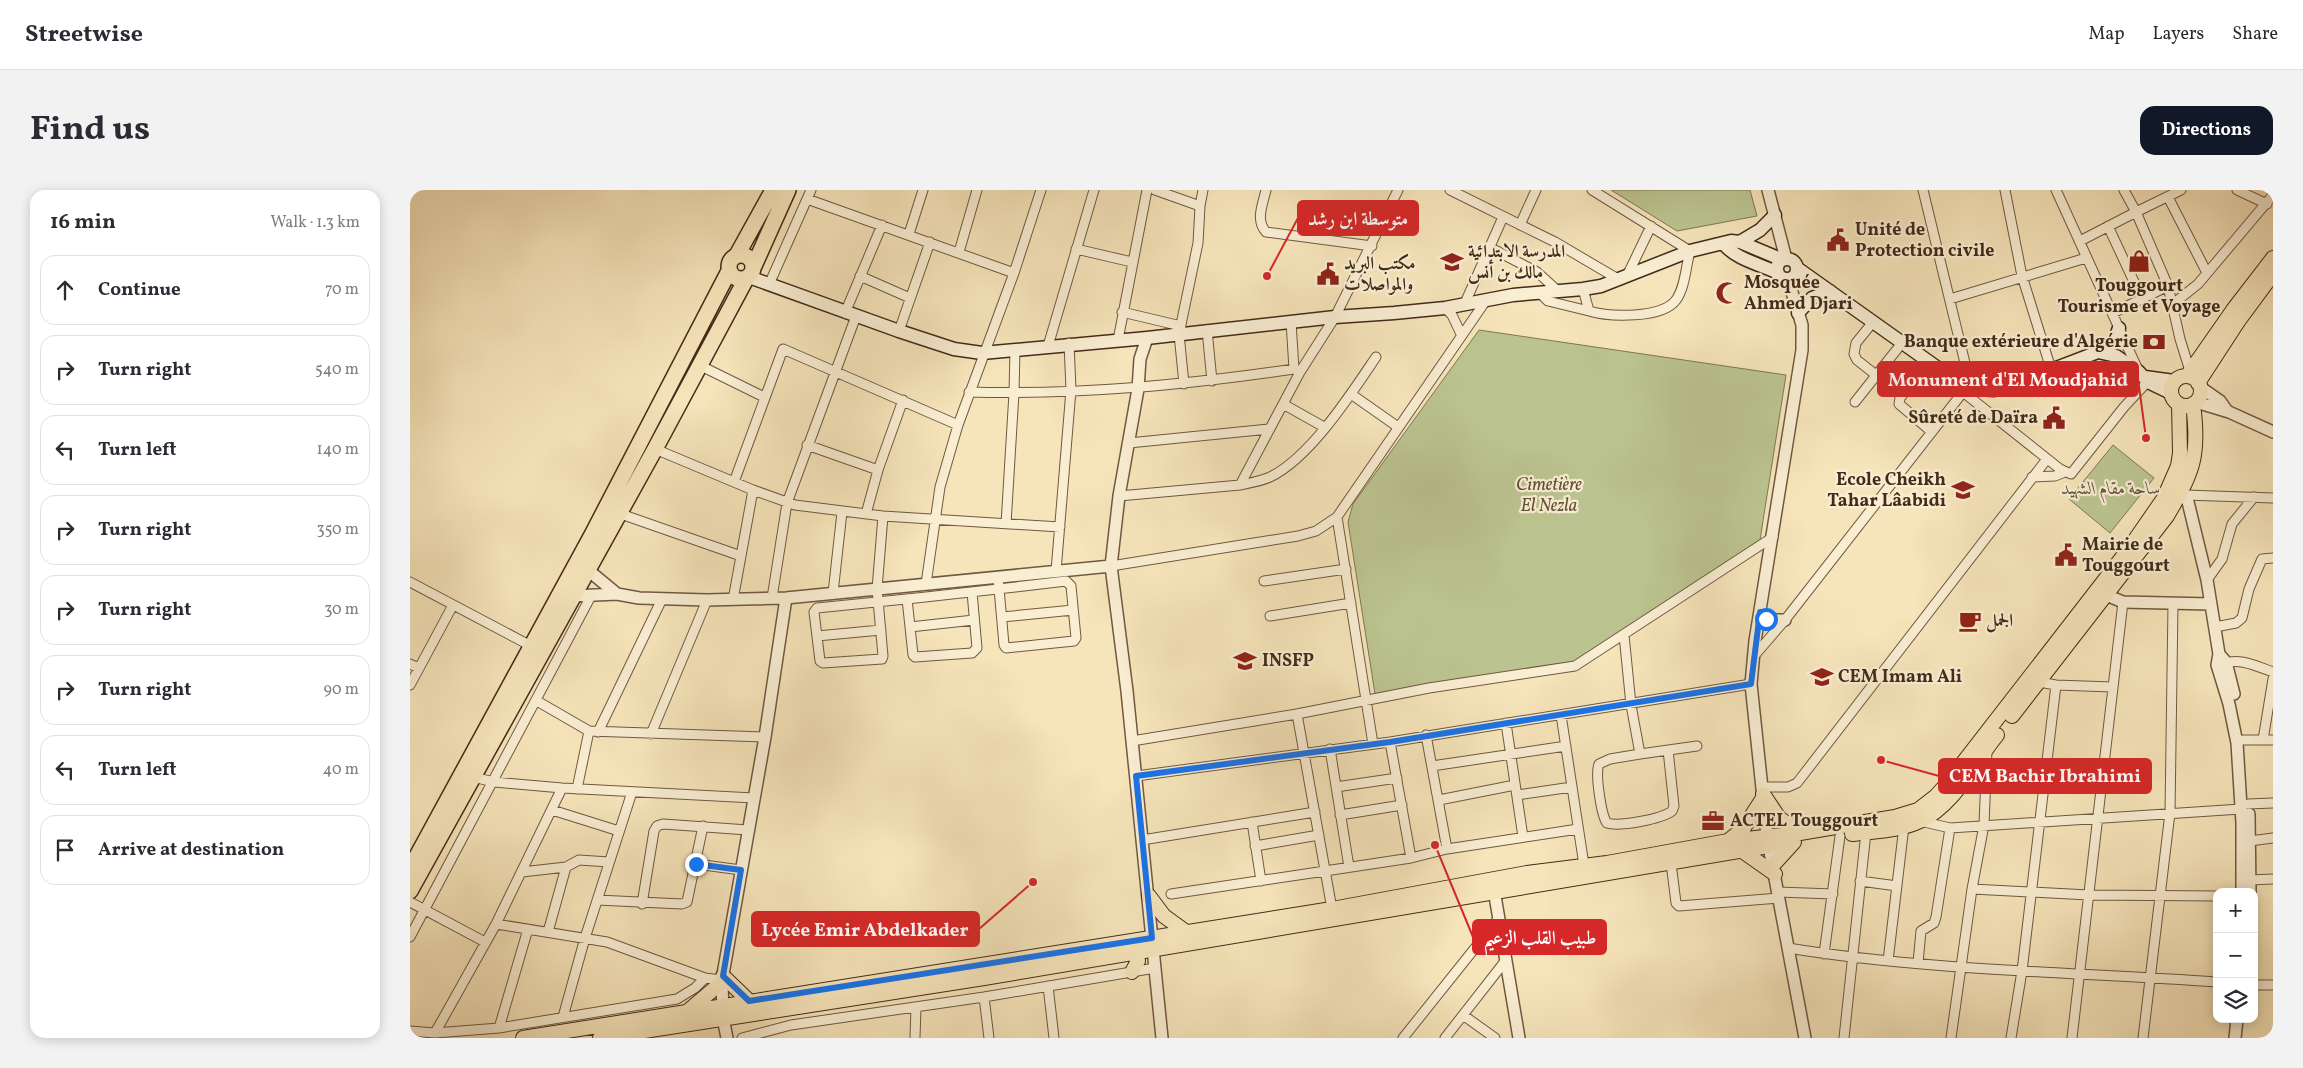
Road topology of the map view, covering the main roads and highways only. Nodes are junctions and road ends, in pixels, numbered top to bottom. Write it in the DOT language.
graph roads {
  1 [pos="773,190"];
  2 [pos="788,190"];
  3 [pos="1775,215"];
  4 [pos="1740,242"];
  5 [pos="1724,244"];
  6 [pos="737,255"];
  7 [pos="2273,258"];
  8 [pos="1785,260"];
  9 [pos="1797,268"];
  10 [pos="729,271"];
  11 [pos="751,273"];
  12 [pos="2273,274"];
  13 [pos="1783,276"];
  14 [pos="1830,291"];
  15 [pos="1798,313"];
  16 [pos="2119,328"];
  17 [pos="2098,352"];
  18 [pos="2188,389"];
  19 [pos="2101,593"];
  20 [pos="1797,838"];
  21 [pos="1728,841"];
  22 [pos="1768,841"];
  23 [pos="1742,850"];
  24 [pos="411,865"];
  25 [pos="1493,886"];
  26 [pos="410,890"];
  27 [pos="1149,896"];
  28 [pos="1186,932"];
  29 [pos="1153,943"];
  30 [pos="1137,952"];
  31 [pos="1132,972"];
  32 [pos="749,1001"];
  33 [pos="688,1011"];
  34 [pos="722,1012"];
  35 [pos="522,1038"];
  36 [pos="600,1038"];
  1 -- 6 [label="highway"];
  2 -- 11 [label="highway"];
  3 -- 4 [label="main road"];
  4 -- 5 [label="main road"];
  4 -- 8 [label="main road"];
  5 -- 11 [label="main road"];
  5 -- 13 [label="main road"];
  6 -- 10 [label="highway"];
  6 -- 11 [label="highway"];
  7 -- 18 [label="main road"];
  8 -- 9 [label="main road"];
  8 -- 13 [label="main road"];
  9 -- 13 [label="main road"];
  9 -- 14 [label="main road"];
  10 -- 11 [label="highway"];
  10 -- 24 [label="highway"];
  11 -- 26 [label="highway"];
  12 -- 18 [label="main road"];
  14 -- 15 [label="main road"];
  14 -- 17 [label="main road"];
  16 -- 17 [label="main road"];
  17 -- 18 [label="main road"];
  18 -- 19 [label="main road"];
  18 -- 19 [label="main road"];
  19 -- 20 [label="main road"];
  19 -- 20 [label="main road"];
  20 -- 21 [label="main road"];
  20 -- 22 [label="main road"];
  20 -- 23 [label="main road"];
  21 -- 22 [label="main road"];
  21 -- 25 [label="main road"];
  22 -- 23 [label="main road"];
  23 -- 25 [label="main road"];
  25 -- 28 [label="main road"];
  25 -- 29 [label="main road"];
  27 -- 28 [label="main road"];
  28 -- 29 [label="main road"];
  29 -- 30 [label="main road"];
  29 -- 32 [label="main road"];
  30 -- 31 [label="main road"];
  30 -- 34 [label="main road"];
  32 -- 33 [label="main road"];
  32 -- 34 [label="main road"];
  33 -- 34 [label="main road"];
  33 -- 35 [label="main road"];
  34 -- 36 [label="main road"];
}
